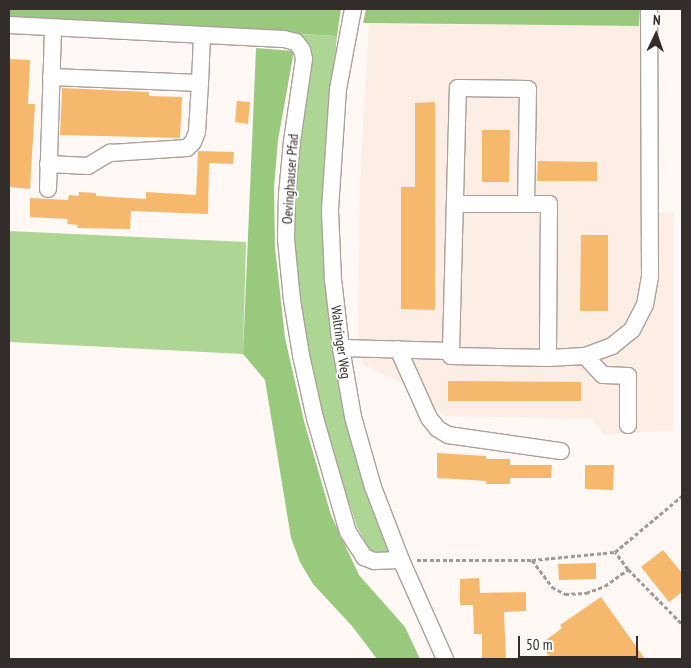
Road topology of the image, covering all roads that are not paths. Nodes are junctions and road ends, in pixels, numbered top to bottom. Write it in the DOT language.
graph roads {
  1 [pos="353,9"];
  2 [pos="649,9"];
  3 [pos="9,25"];
  4 [pos="53,28"];
  5 [pos="202,35"];
  6 [pos="51,78"];
  7 [pos="200,83"];
  8 [pos="48,164"];
  9 [pos="48,189"];
  10 [pos="456,204"];
  11 [pos="526,204"];
  12 [pos="341,348"];
  13 [pos="398,349"];
  14 [pos="451,351"];
  15 [pos="585,356"];
  16 [pos="548,358"];
  17 [pos="628,425"];
  18 [pos="561,451"];
  19 [pos="401,560"];
  20 [pos="445,659"];
  1 -- 12 [label="street, Waltringer Weg"];
  2 -- 15 [label="street"];
  3 -- 4 [label="street, Oevinghauser Pfad"];
  4 -- 5 [label="street, Oevinghauser Pfad"];
  4 -- 6 [label="street"];
  5 -- 7 [label="street"];
  5 -- 19 [label="street, Oevinghauser Pfad"];
  6 -- 7 [label="street"];
  6 -- 8 [label="street"];
  7 -- 8 [label="street"];
  8 -- 9 [label="street"];
  10 -- 11 [label="street"];
  10 -- 11 [label="street"];
  10 -- 14 [label="street"];
  11 -- 16 [label="street"];
  12 -- 13 [label="street"];
  12 -- 19 [label="street, Waltringer Weg"];
  13 -- 14 [label="street"];
  13 -- 18 [label="street"];
  14 -- 16 [label="street"];
  15 -- 16 [label="street"];
  15 -- 17 [label="street"];
  19 -- 20 [label="street, Waltringer Weg"];
}
